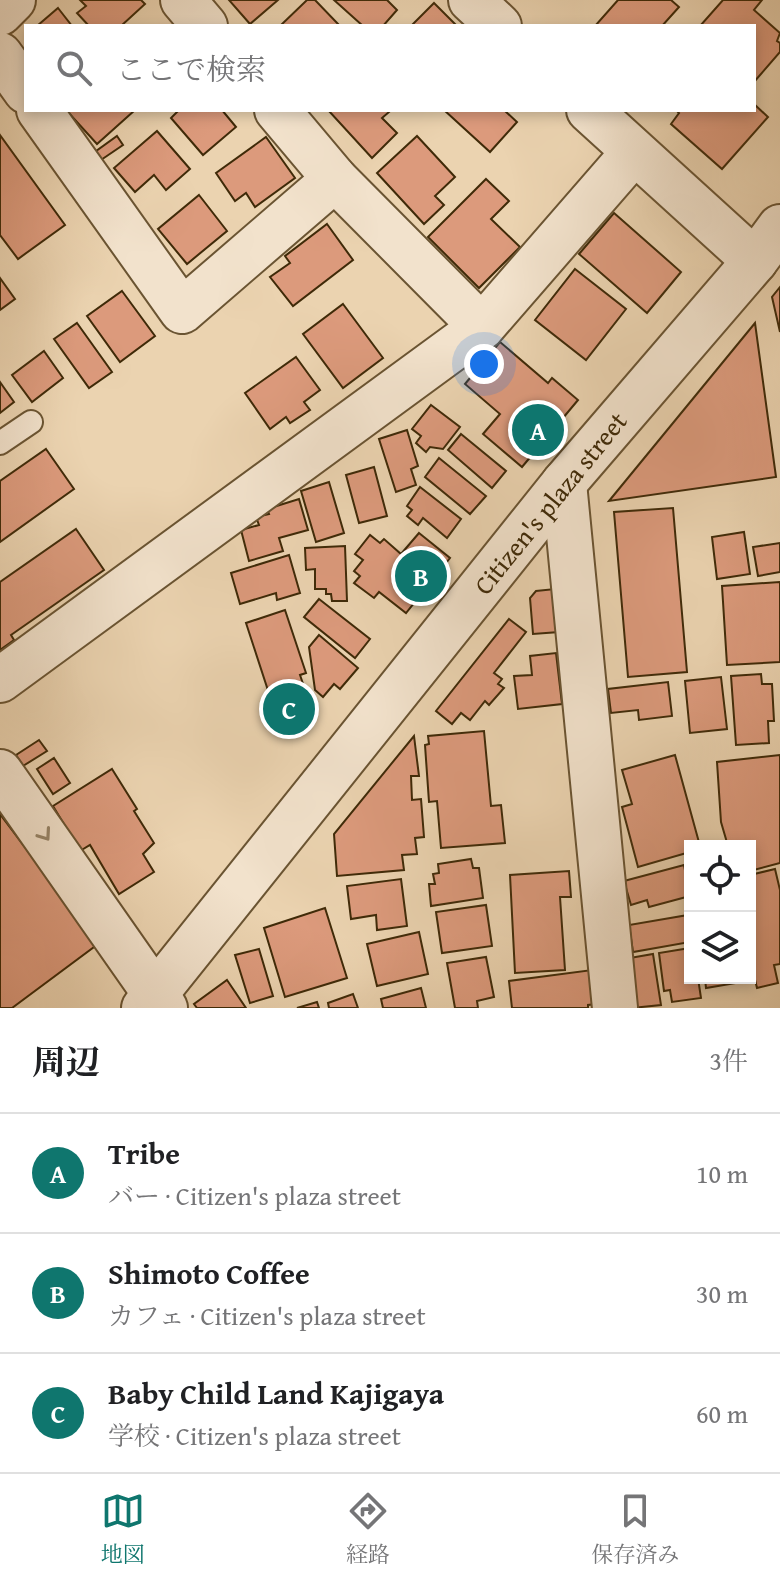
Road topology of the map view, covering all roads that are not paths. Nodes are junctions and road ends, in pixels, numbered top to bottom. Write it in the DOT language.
graph roads {
  1 [pos="13,0"];
  2 [pos="183,0"];
  3 [pos="471,0"];
  4 [pos="0,13"];
  5 [pos="203,24"];
  6 [pos="497,24"];
  7 [pos="0,55"];
  8 [pos="24,88"];
  9 [pos="40,112"];
  10 [pos="279,112"];
  11 [pos="591,112"];
  12 [pos="631,149"];
  13 [pos="335,179"];
  14 [pos="780,227"];
  15 [pos="755,261"];
  16 [pos="482,327"];
  17 [pos="31,422"];
  18 [pos="0,443"];
  19 [pos="564,483"];
  20 [pos="0,680"];
  21 [pos="0,772"];
  22 [pos="155,1003"];
  23 [pos="615,1008"];
  1 -- 4 [label="street"];
  2 -- 5 [label="street"];
  3 -- 6 [label="street"];
  7 -- 8 [label="street"];
  9 -- 13 [label="street"];
  10 -- 13 [label="street"];
  11 -- 12 [label="street"];
  12 -- 15 [label="street"];
  12 -- 16 [label="street"];
  13 -- 16 [label="street"];
  14 -- 15 [label="street, Citizen's plaza street"];
  15 -- 19 [label="street, Citizen's plaza street"];
  16 -- 20 [label="street"];
  17 -- 18 [label="lane"];
  19 -- 22 [label="street, Citizen's plaza street"];
  19 -- 23 [label="street"];
  21 -- 22 [label="street, one-way"];
}
